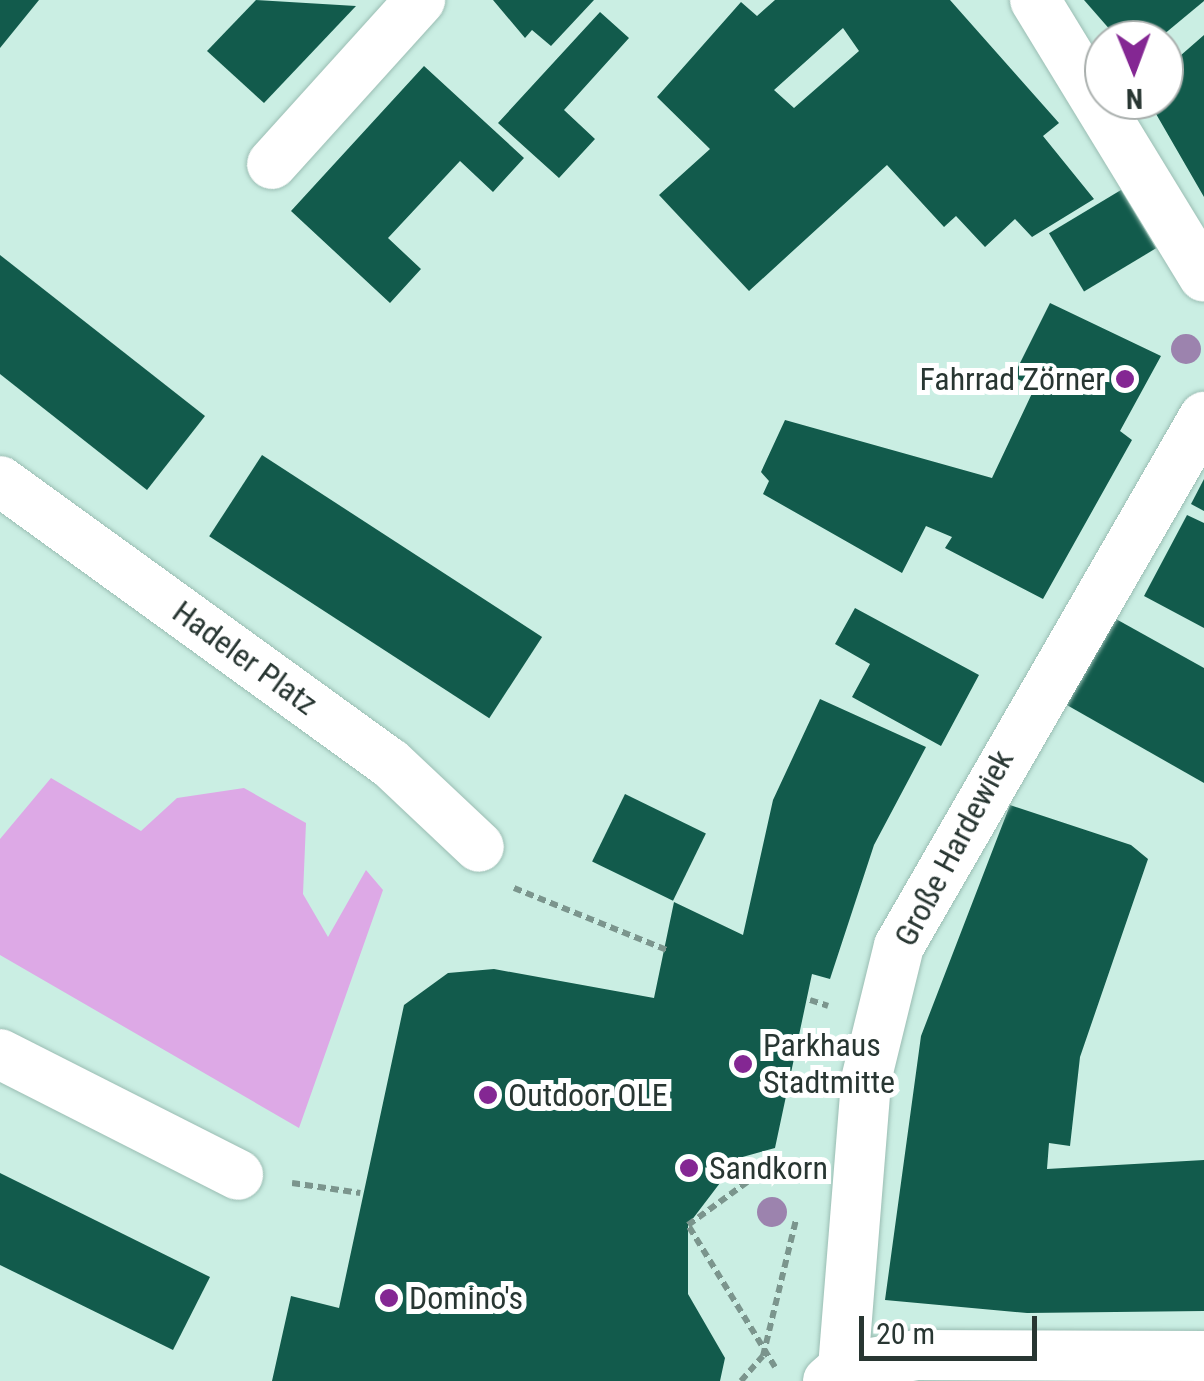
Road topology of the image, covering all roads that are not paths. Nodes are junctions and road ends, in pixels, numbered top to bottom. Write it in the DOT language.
graph roads {
  1 [pos="420,0"];
  2 [pos="1035,0"];
  3 [pos="272,164"];
  4 [pos="1204,277"];
  5 [pos="1204,417"];
  6 [pos="0,481"];
  7 [pos="478,847"];
  8 [pos="0,1054"];
  9 [pos="238,1176"];
  10 [pos="1204,1356"];
  11 [pos="836,1375"];
  1 -- 3 [label="street"];
  2 -- 4 [label="street"];
  5 -- 11 [label="street, Große Hardewiek"];
  6 -- 7 [label="street, Hadeler Platz"];
  8 -- 9 [label="street"];
  10 -- 11 [label="street"];
}
